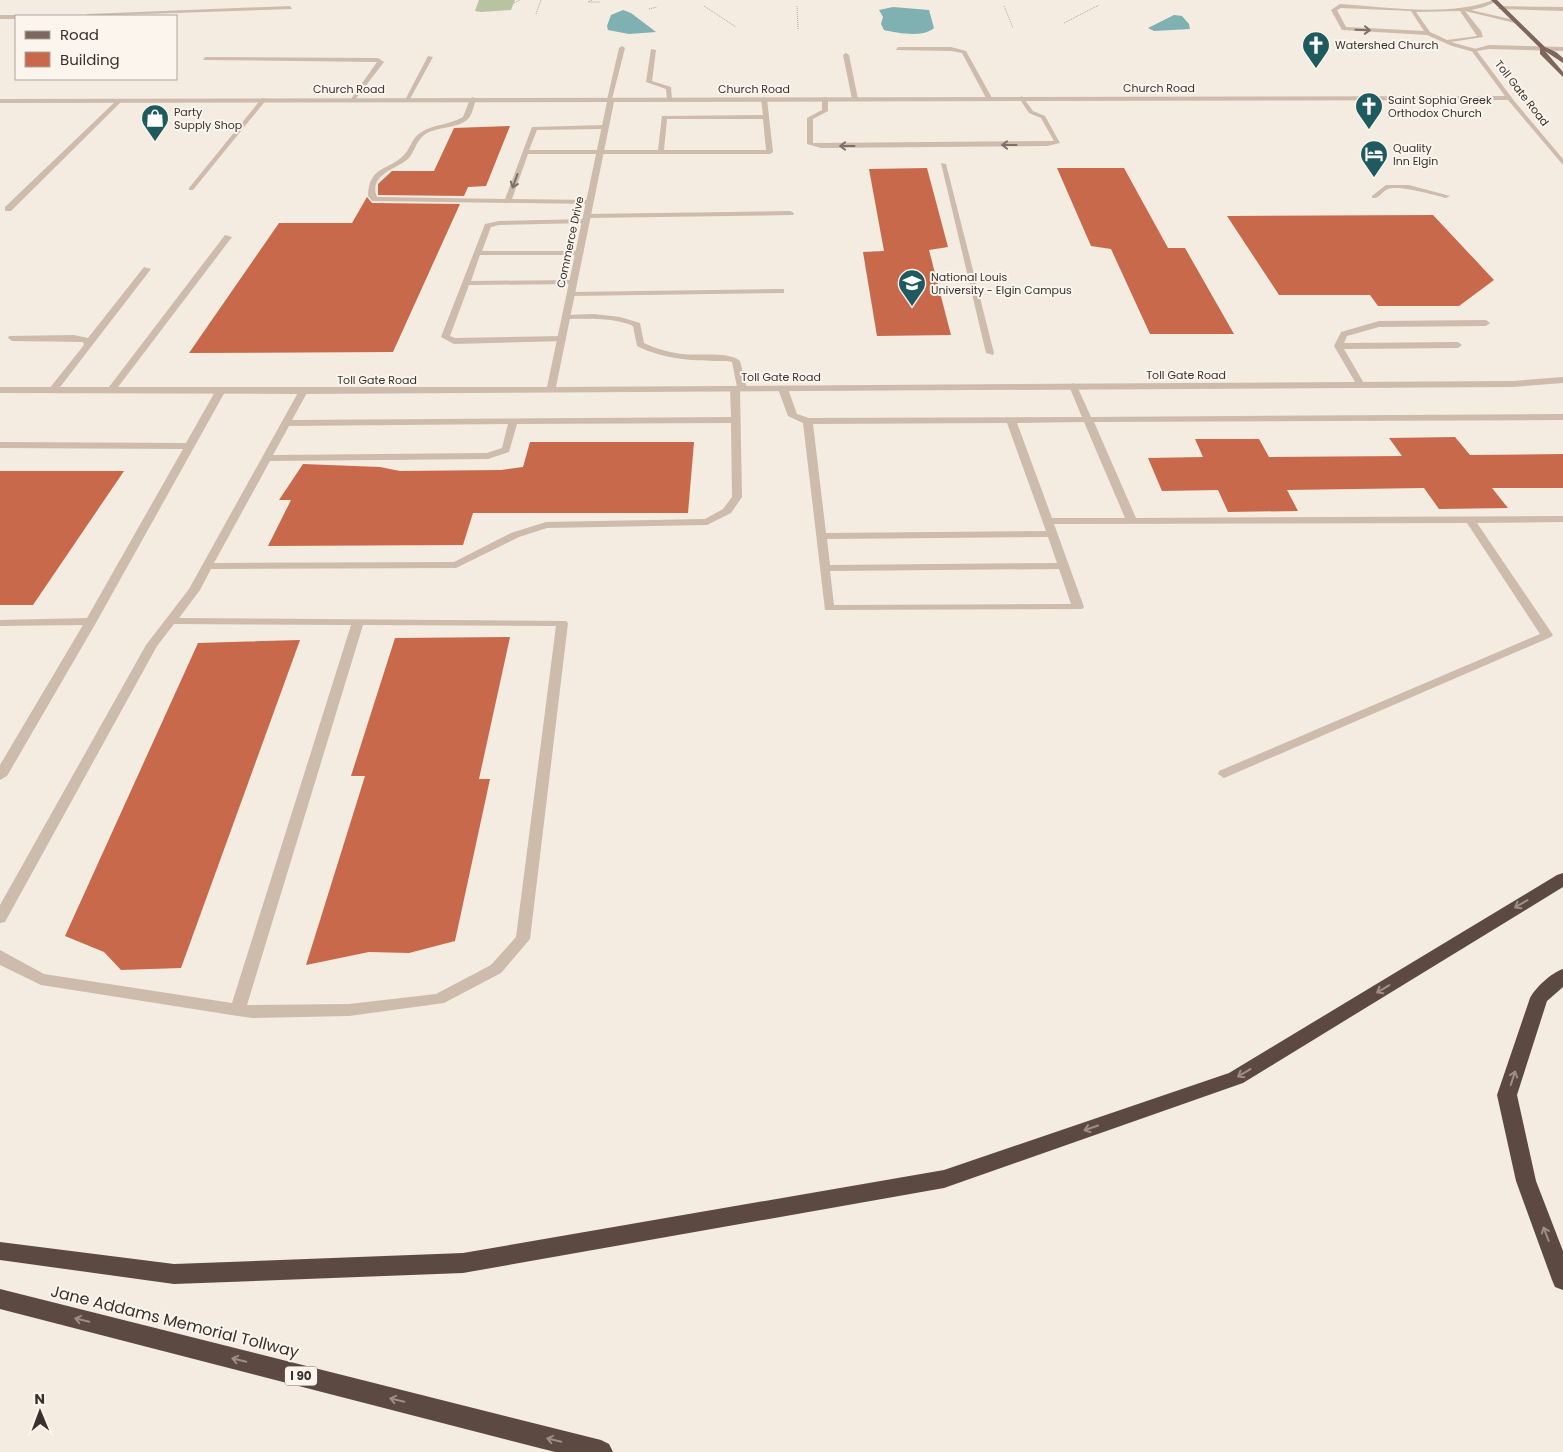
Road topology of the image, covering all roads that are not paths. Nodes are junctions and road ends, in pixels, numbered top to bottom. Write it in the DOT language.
graph roads {
  1 [pos="1495,0"];
  2 [pos="1425,2"];
  3 [pos="290,8"];
  4 [pos="1500,8"];
  5 [pos="1412,9"];
  6 [pos="1429,9"];
  7 [pos="1563,9"];
  8 [pos="1462,10"];
  9 [pos="113,15"];
  10 [pos="0,17"];
  11 [pos="15,17"];
  12 [pos="1515,21"];
  13 [pos="1428,33"];
  14 [pos="1444,40"];
  15 [pos="622,48"];
  16 [pos="898,49"];
  17 [pos="1563,49"];
  18 [pos="652,50"];
  19 [pos="1474,50"];
  20 [pos="1542,50"];
  21 [pos="1554,53"];
  22 [pos="1501,54"];
  23 [pos="1563,54"];
  24 [pos="846,55"];
  25 [pos="430,57"];
  26 [pos="1492,57"];
  27 [pos="205,60"];
  28 [pos="1482,60"];
  29 [pos="1563,62"];
  30 [pos="1563,75"];
  31 [pos="989,98"];
  32 [pos="1022,98"];
  33 [pos="1508,98"];
  34 [pos="354,99"];
  35 [pos="407,99"];
  36 [pos="473,99"];
  37 [pos="610,99"];
  38 [pos="670,99"];
  39 [pos="764,99"];
  40 [pos="825,99"];
  41 [pos="855,99"];
  42 [pos="120,100"];
  43 [pos="264,100"];
  44 [pos="0,101"];
  45 [pos="766,117"];
  46 [pos="605,127"];
  47 [pos="526,152"];
  48 [pos="661,152"];
  49 [pos="599,153"];
  50 [pos="1563,163"];
  51 [pos="943,164"];
  52 [pos="191,188"];
  53 [pos="1374,196"];
  54 [pos="1446,196"];
  55 [pos="508,201"];
  56 [pos="590,202"];
  57 [pos="8,209"];
  58 [pos="790,214"];
  59 [pos="587,218"];
  60 [pos="228,237"];
  61 [pos="477,253"];
  62 [pos="580,253"];
  63 [pos="147,269"];
  64 [pos="574,282"];
  65 [pos="466,283"];
  66 [pos="781,291"];
  67 [pos="571,294"];
  68 [pos="566,317"];
  69 [pos="1486,323"];
  70 [pos="12,338"];
  71 [pos="562,340"];
  72 [pos="89,342"];
  73 [pos="1458,345"];
  74 [pos="1338,346"];
  75 [pos="990,353"];
  76 [pos="1563,380"];
  77 [pos="1361,385"];
  78 [pos="1073,386"];
  79 [pos="54,389"];
  80 [pos="112,389"];
  81 [pos="738,389"];
  82 [pos="783,389"];
  83 [pos="0,390"];
  84 [pos="221,390"];
  85 [pos="551,390"];
  86 [pos="303,391"];
  87 [pos="1563,417"];
  88 [pos="1088,419"];
  89 [pos="736,420"];
  90 [pos="1011,420"];
  91 [pos="808,421"];
  92 [pos="514,422"];
  93 [pos="286,423"];
  94 [pos="0,446"];
  95 [pos="189,446"];
  96 [pos="266,458"];
  97 [pos="1563,519"];
  98 [pos="1470,520"];
  99 [pos="1048,521"];
  100 [pos="1132,521"];
  101 [pos="1053,534"];
  102 [pos="821,536"];
  103 [pos="207,566"];
  104 [pos="1064,566"];
  105 [pos="825,568"];
  106 [pos="91,621"];
  107 [pos="170,621"];
  108 [pos="358,622"];
  109 [pos="0,623"];
  110 [pos="1224,774"];
  111 [pos="0,776"];
  112 [pos="1563,879"];
  113 [pos="0,918"];
  114 [pos="0,955"];
  115 [pos="1563,976"];
  116 [pos="238,1010"];
  117 [pos="0,1251"];
  118 [pos="1563,1280"];
  119 [pos="0,1299"];
  120 [pos="601,1452"];
  1 -- 4 [label="main road"];
  1 -- 8 [label="street"];
  2 -- 6 [label="street"];
  3 -- 9 [label="street"];
  4 -- 7 [label="street"];
  4 -- 12 [label="main road"];
  5 -- 6 [label="street"];
  5 -- 13 [label="street"];
  5 -- 13 [label="street, one-way"];
  6 -- 8 [label="street"];
  8 -- 12 [label="street"];
  8 -- 14 [label="street"];
  10 -- 11 [label="street"];
  12 -- 20 [label="main road"];
  13 -- 14 [label="street"];
  14 -- 19 [label="street"];
  15 -- 37 [label="street, Commerce Drive"];
  16 -- 31 [label="street"];
  17 -- 20 [label="street, Toll Gate Road"];
  18 -- 38 [label="street"];
  19 -- 20 [label="street, Toll Gate Road"];
  19 -- 28 [label="street, Toll Gate Road"];
  20 -- 21 [label="street, Toll Gate Road"];
  20 -- 22 [label="street, Toll Gate Road"];
  20 -- 30 [label="main road"];
  21 -- 23 [label="street, Toll Gate Road"];
  21 -- 29 [label="main road"];
  24 -- 41 [label="street"];
  25 -- 35 [label="street"];
  26 -- 28 [label="street, Toll Gate Road"];
  27 -- 34 [label="street"];
  28 -- 33 [label="street, Toll Gate Road"];
  31 -- 32 [label="street, Church Road"];
  31 -- 41 [label="street, Church Road"];
  32 -- 33 [label="street, Church Road"];
  32 -- 40 [label="street, one-way"];
  33 -- 50 [label="street, Toll Gate Road"];
  34 -- 35 [label="street, Church Road"];
  34 -- 43 [label="street, Church Road"];
  35 -- 36 [label="street, Church Road"];
  36 -- 37 [label="street, Church Road"];
  36 -- 55 [label="street"];
  37 -- 38 [label="street, Church Road"];
  37 -- 46 [label="street, Commerce Drive"];
  38 -- 39 [label="street, Church Road"];
  39 -- 40 [label="street, Church Road"];
  39 -- 45 [label="street"];
  40 -- 41 [label="street, Church Road"];
  42 -- 43 [label="street, Church Road"];
  42 -- 44 [label="street, Church Road"];
  42 -- 57 [label="street"];
  43 -- 52 [label="street"];
  45 -- 48 [label="street"];
  45 -- 48 [label="street"];
  46 -- 47 [label="street"];
  46 -- 49 [label="street, Commerce Drive"];
  47 -- 49 [label="street"];
  47 -- 55 [label="street, one-way"];
  48 -- 49 [label="street"];
  49 -- 56 [label="street, Commerce Drive"];
  51 -- 75 [label="street"];
  53 -- 54 [label="street"];
  55 -- 56 [label="street"];
  56 -- 59 [label="street, Commerce Drive"];
  58 -- 59 [label="street"];
  59 -- 61 [label="street"];
  59 -- 62 [label="street, Commerce Drive"];
  60 -- 80 [label="street"];
  61 -- 62 [label="street"];
  61 -- 65 [label="street"];
  62 -- 64 [label="street, Commerce Drive"];
  63 -- 72 [label="street"];
  64 -- 65 [label="street"];
  64 -- 67 [label="street, Commerce Drive"];
  65 -- 71 [label="street"];
  66 -- 67 [label="street"];
  67 -- 68 [label="street, Commerce Drive"];
  68 -- 71 [label="street, Commerce Drive"];
  68 -- 81 [label="street"];
  69 -- 74 [label="street"];
  70 -- 72 [label="street"];
  71 -- 85 [label="street, Commerce Drive"];
  72 -- 79 [label="street"];
  73 -- 74 [label="street"];
  74 -- 77 [label="street"];
  76 -- 77 [label="street, Toll Gate Road"];
  77 -- 78 [label="street, Toll Gate Road"];
  78 -- 82 [label="street, Toll Gate Road"];
  78 -- 88 [label="street"];
  79 -- 80 [label="street, Toll Gate Road"];
  79 -- 83 [label="street, Toll Gate Road"];
  80 -- 84 [label="street, Toll Gate Road"];
  81 -- 82 [label="street, Toll Gate Road"];
  81 -- 85 [label="street, Toll Gate Road"];
  81 -- 89 [label="street"];
  82 -- 91 [label="street"];
  84 -- 86 [label="street, Toll Gate Road"];
  84 -- 95 [label="street"];
  85 -- 86 [label="street, Toll Gate Road"];
  86 -- 93 [label="street"];
  87 -- 88 [label="street"];
  88 -- 90 [label="street"];
  88 -- 100 [label="street"];
  89 -- 92 [label="street"];
  89 -- 103 [label="street"];
  90 -- 91 [label="street"];
  90 -- 99 [label="street"];
  91 -- 102 [label="street"];
  92 -- 93 [label="street"];
  92 -- 96 [label="street"];
  93 -- 96 [label="street"];
  94 -- 95 [label="street"];
  95 -- 106 [label="street"];
  96 -- 103 [label="street"];
  97 -- 98 [label="street"];
  98 -- 100 [label="street"];
  98 -- 110 [label="street"];
  99 -- 100 [label="street"];
  99 -- 101 [label="street"];
  101 -- 102 [label="street"];
  101 -- 104 [label="street"];
  102 -- 105 [label="street"];
  103 -- 107 [label="street"];
  104 -- 105 [label="street"];
  104 -- 105 [label="street"];
  106 -- 109 [label="street"];
  106 -- 111 [label="street"];
  107 -- 108 [label="street"];
  107 -- 113 [label="street"];
  108 -- 116 [label="street"];
  108 -- 116 [label="street"];
  112 -- 117 [label="highway, one-way"];
  114 -- 116 [label="street"];
  118 -- 115 [label="highway, one-way"];
  120 -- 119 [label="highway, Jane Addams Memorial Tollway / I 90, one-way"];
}
